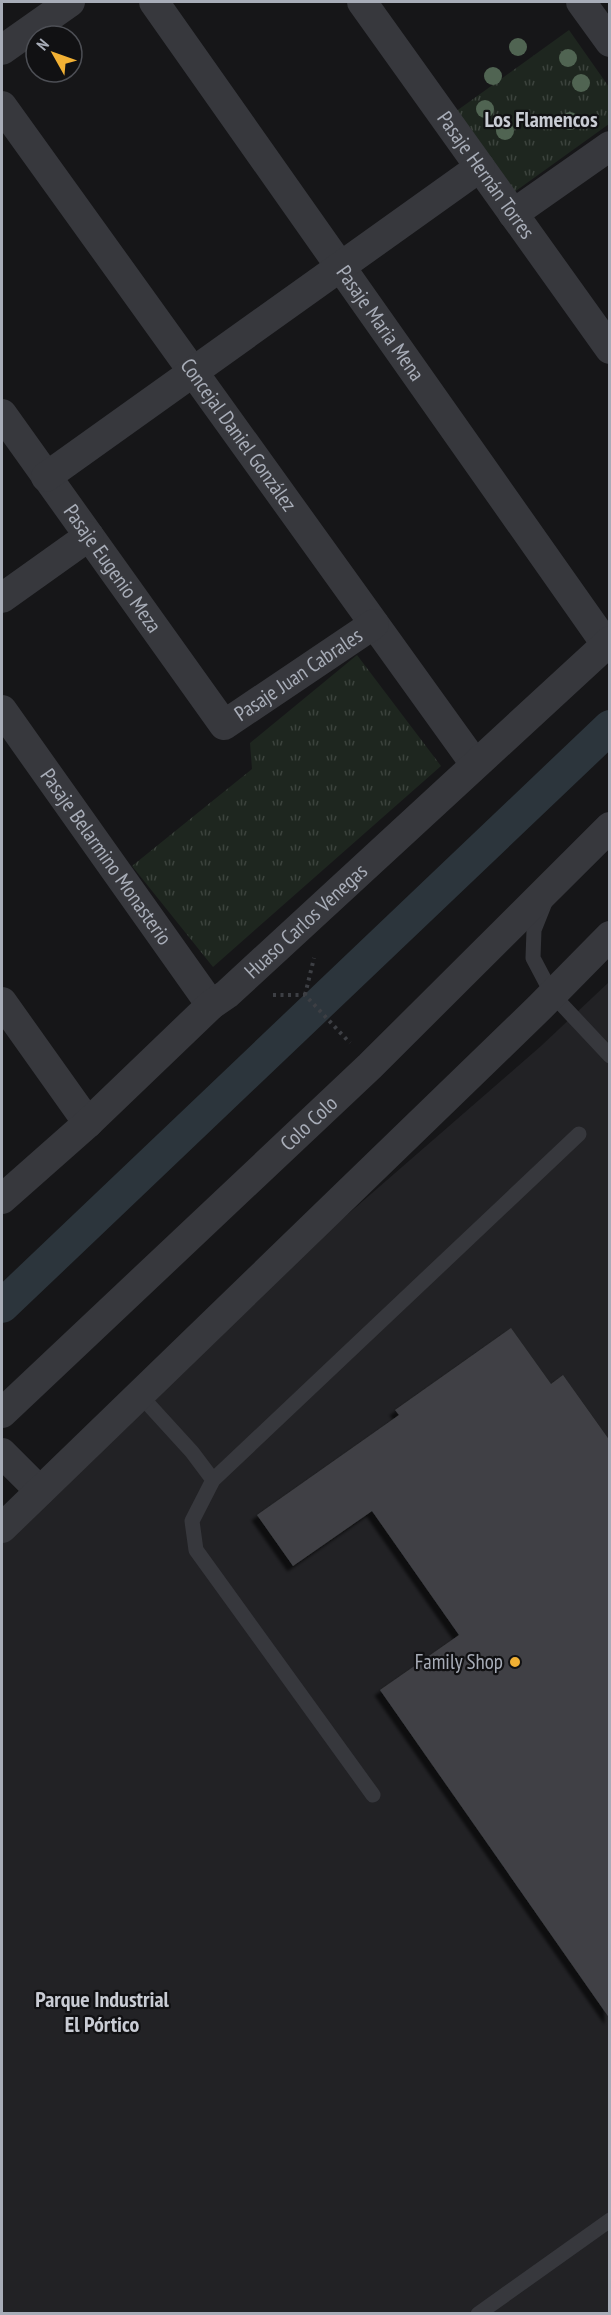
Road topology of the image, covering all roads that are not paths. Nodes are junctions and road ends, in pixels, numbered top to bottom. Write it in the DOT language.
graph roads {
  1 [pos="69,2"];
  2 [pos="154,2"];
  3 [pos="362,2"];
  4 [pos="581,2"];
  5 [pos="609,42"];
  6 [pos="2,50"];
  7 [pos="2,106"];
  8 [pos="609,146"];
  9 [pos="480,167"];
  10 [pos="513,214"];
  11 [pos="340,267"];
  12 [pos="609,349"];
  13 [pos="192,372"];
  14 [pos="2,414"];
  15 [pos="46,477"];
  16 [pos="89,536"];
  17 [pos="2,598"];
  18 [pos="374,624"];
  19 [pos="608,642"];
  20 [pos="2,710"];
  21 [pos="224,725"];
  22 [pos="475,764"];
  23 [pos="609,827"];
  24 [pos="552,885"];
  25 [pos="609,936"];
  26 [pos="552,994"];
  27 [pos="2,1002"];
  28 [pos="211,1005"];
  29 [pos="609,1056"];
  30 [pos="88,1123"];
  31 [pos="579,1134"];
  32 [pos="2,1199"];
  33 [pos="140,1395"];
  34 [pos="2,1413"];
  35 [pos="2,1453"];
  36 [pos="213,1480"];
  37 [pos="40,1491"];
  38 [pos="2,1528"];
  39 [pos="373,1795"];
  40 [pos="609,2220"];
  41 [pos="478,2313"];
  1 -- 6 [label="street"];
  2 -- 11 [label="street, Pasaje Maria Mena"];
  3 -- 9 [label="street, Pasaje Hernán Torres"];
  4 -- 5 [label="street"];
  7 -- 13 [label="street, Concejal Daniel González"];
  8 -- 10 [label="street"];
  9 -- 10 [label="street, Pasaje Hernán Torres"];
  9 -- 11 [label="street"];
  10 -- 12 [label="street, Pasaje Hernán Torres"];
  11 -- 13 [label="street"];
  11 -- 19 [label="street, Pasaje Maria Mena"];
  13 -- 15 [label="street"];
  13 -- 18 [label="street, Concejal Daniel González"];
  14 -- 15 [label="street, Pasaje Eugenio Meza"];
  15 -- 16 [label="street, Pasaje Eugenio Meza"];
  16 -- 17 [label="street"];
  16 -- 21 [label="street, Pasaje Eugenio Meza"];
  18 -- 21 [label="street, Pasaje Juan Cabrales"];
  18 -- 22 [label="street, Concejal Daniel González"];
  19 -- 22 [label="street, Huaso Carlos Venegas"];
  20 -- 28 [label="street, Pasaje Belarmino Monasterio"];
  22 -- 28 [label="street, Huaso Carlos Venegas"];
  23 -- 24 [label="street, Colo Colo"];
  24 -- 26 [label="lane"];
  24 -- 34 [label="street, Colo Colo"];
  25 -- 26 [label="street"];
  26 -- 29 [label="lane"];
  26 -- 33 [label="street"];
  27 -- 30 [label="street"];
  28 -- 30 [label="street, Huaso Carlos Venegas"];
  30 -- 32 [label="street, Huaso Carlos Venegas"];
  31 -- 36 [label="lane"];
  33 -- 36 [label="lane"];
  33 -- 37 [label="street"];
  35 -- 37 [label="street"];
  36 -- 39 [label="lane"];
  37 -- 38 [label="street"];
  40 -- 41 [label="lane"];
}
